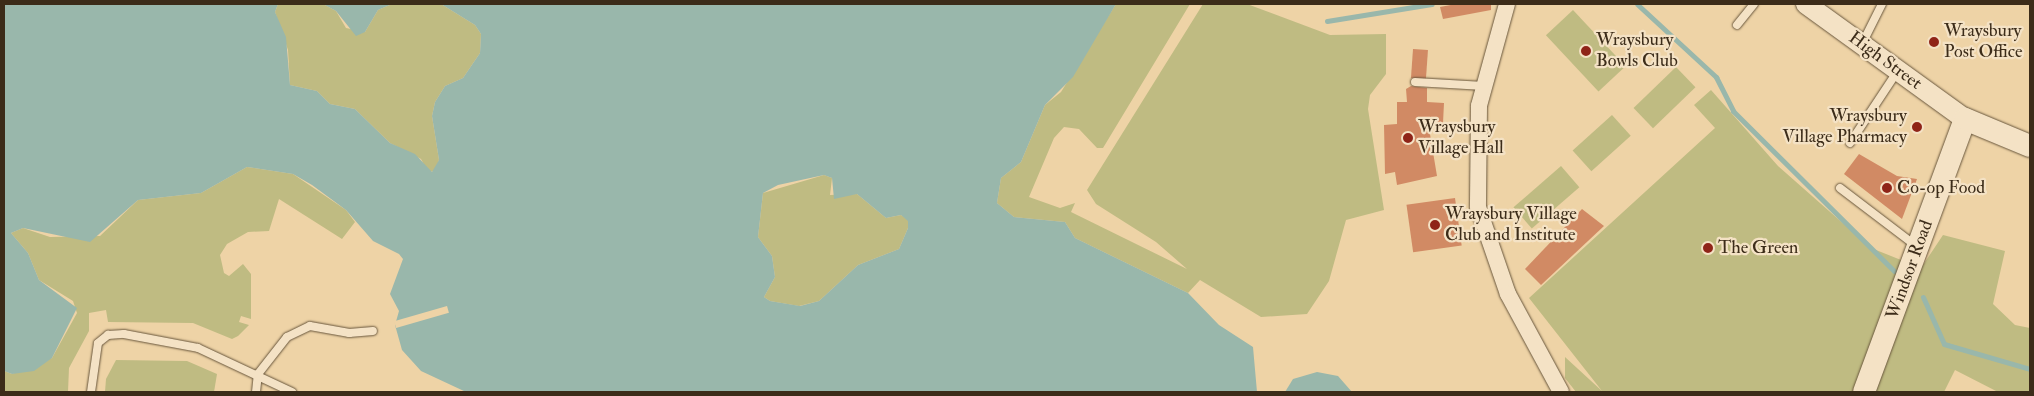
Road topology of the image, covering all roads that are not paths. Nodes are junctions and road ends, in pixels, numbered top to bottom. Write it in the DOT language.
graph roads {
  1 [pos="1507,4"];
  2 [pos="1754,4"];
  3 [pos="1806,4"];
  4 [pos="1882,4"];
  5 [pos="1737,25"];
  6 [pos="1862,44"];
  7 [pos="1898,70"];
  8 [pos="1415,82"];
  9 [pos="1484,86"];
  10 [pos="1965,119"];
  11 [pos="1850,143"];
  12 [pos="2030,146"];
  13 [pos="1840,188"];
  14 [pos="1918,248"];
  15 [pos="373,331"];
  16 [pos="258,374"];
  17 [pos="91,392"];
  18 [pos="256,392"];
  19 [pos="292,392"];
  20 [pos="1561,392"];
  21 [pos="1864,392"];
  1 -- 9 [label="street"];
  2 -- 5 [label="lane"];
  3 -- 6 [label="street, High Street"];
  4 -- 6 [label="lane"];
  6 -- 7 [label="street, High Street"];
  7 -- 10 [label="street, High Street"];
  7 -- 11 [label="lane"];
  8 -- 9 [label="lane"];
  9 -- 20 [label="street"];
  10 -- 12 [label="main road"];
  10 -- 14 [label="main road, Windsor Road"];
  13 -- 14 [label="lane"];
  14 -- 21 [label="main road, Windsor Road"];
  15 -- 16 [label="lane"];
  16 -- 17 [label="lane"];
  16 -- 18 [label="lane"];
  16 -- 19 [label="lane"];
}
